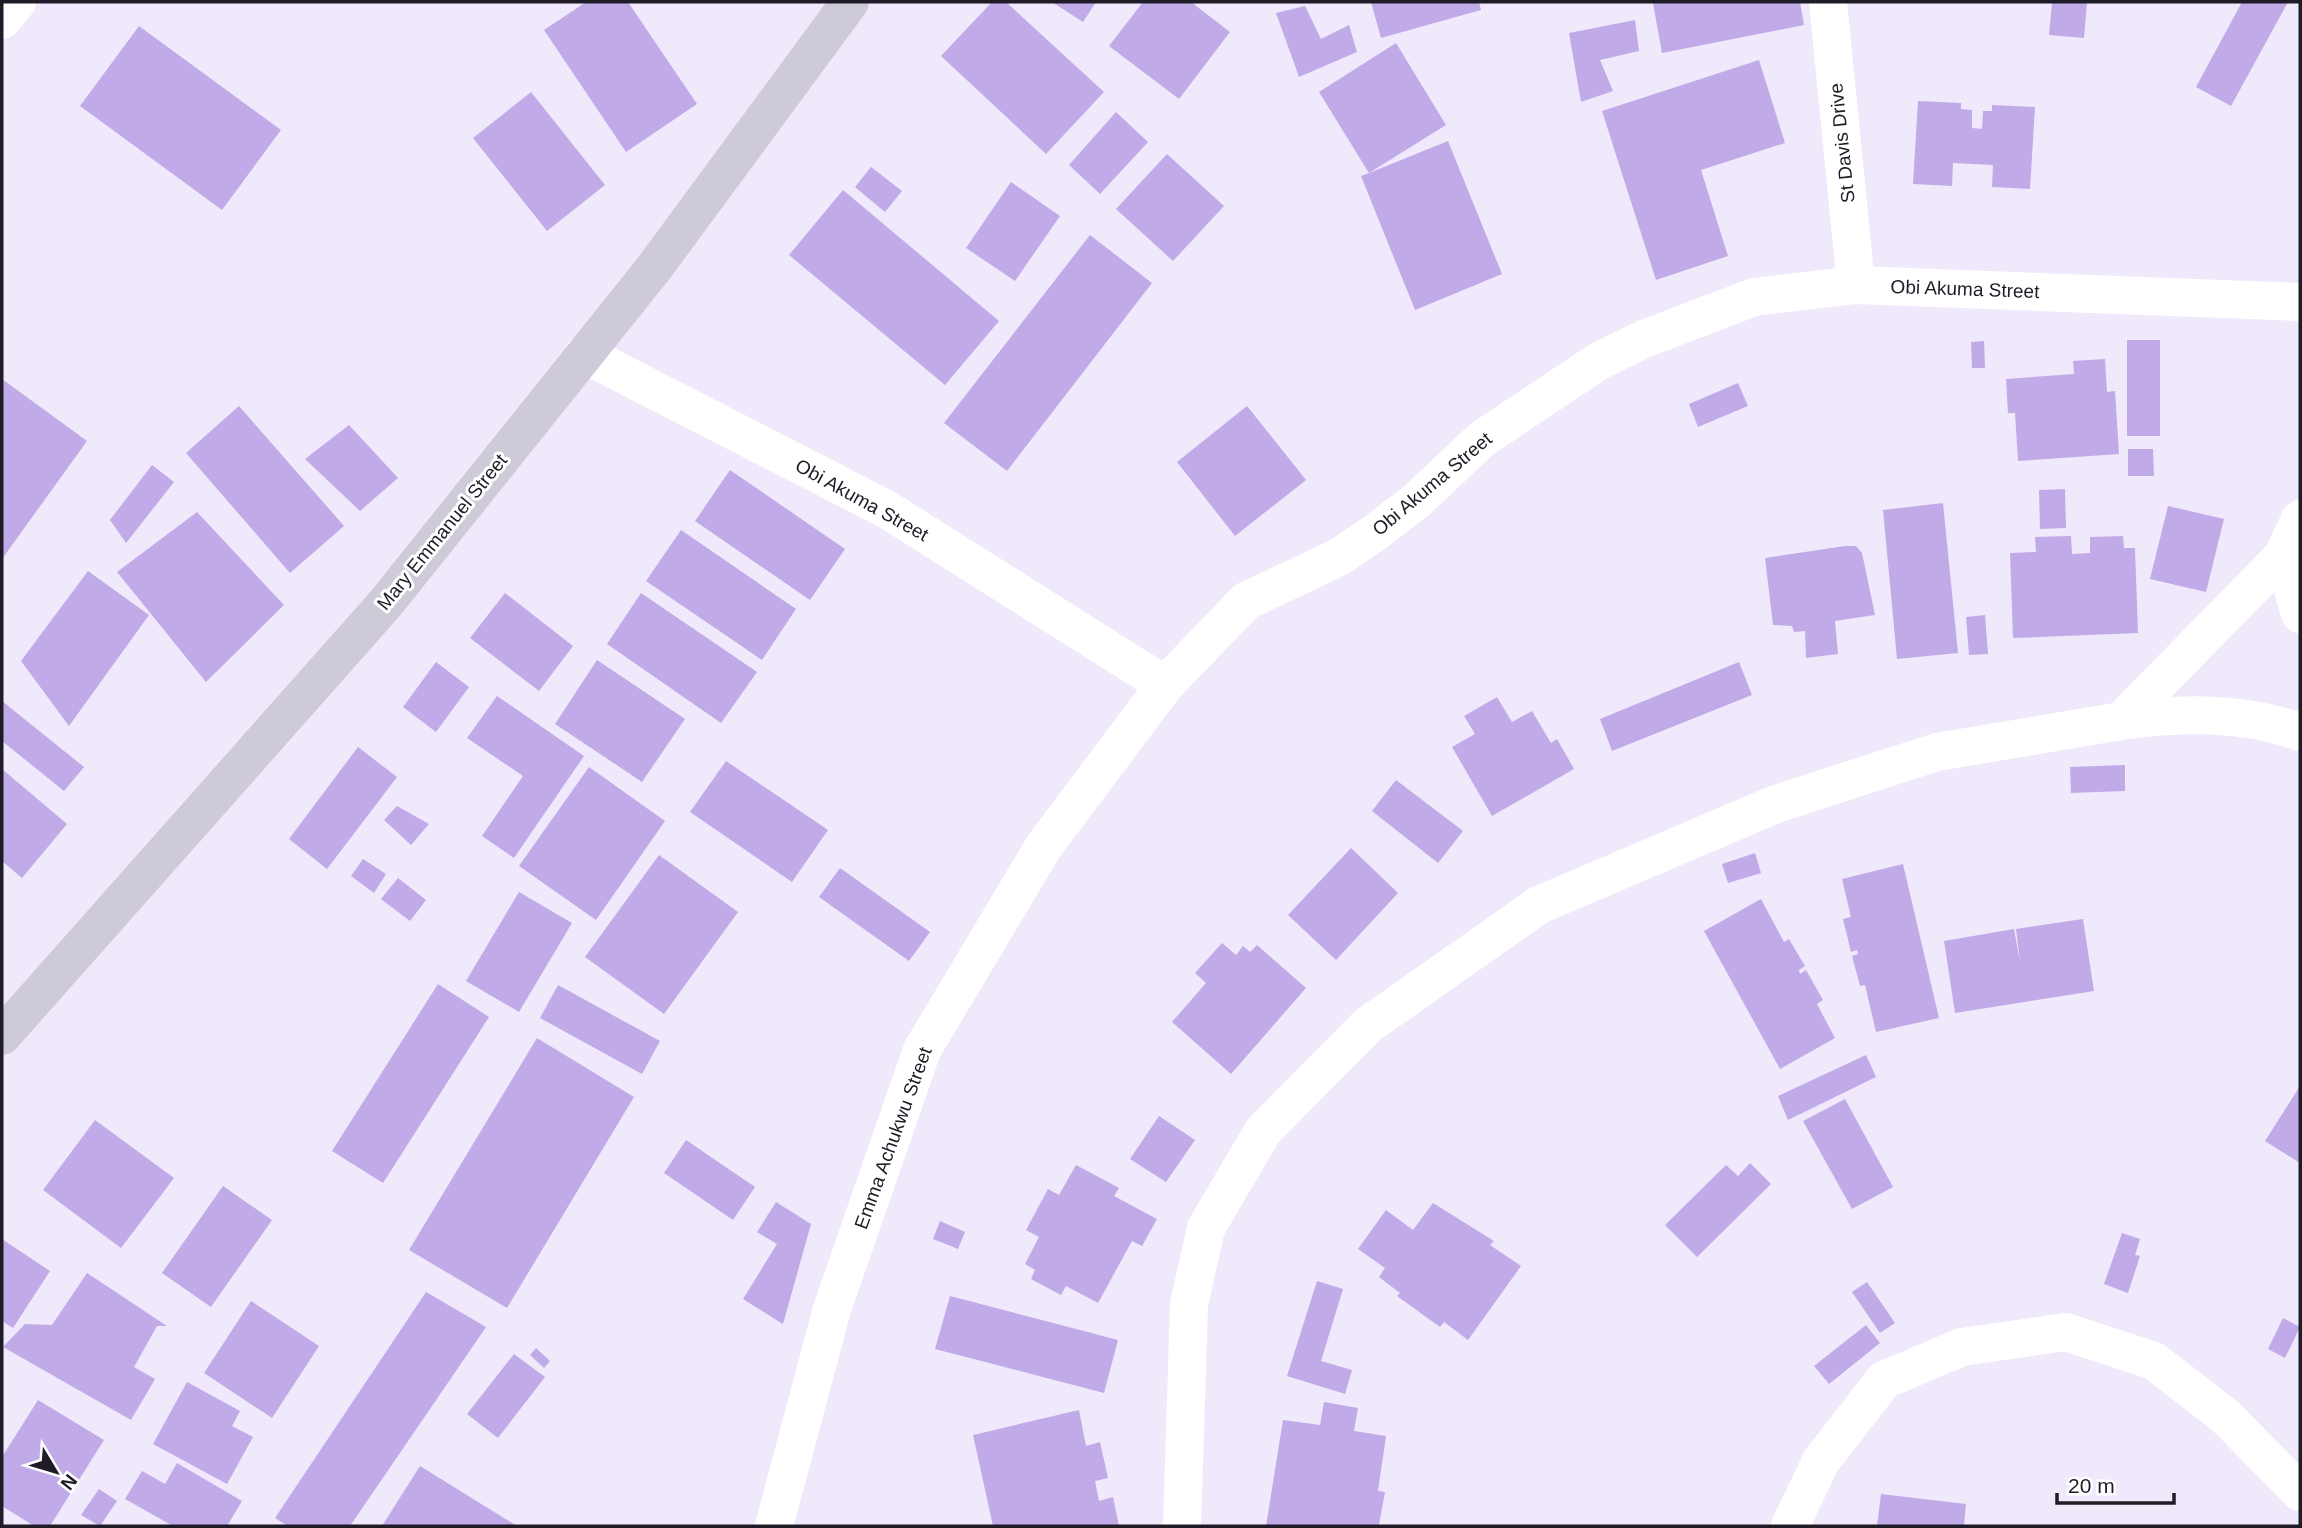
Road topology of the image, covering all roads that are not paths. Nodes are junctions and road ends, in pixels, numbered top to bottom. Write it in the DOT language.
graph roads {
  1 [pos="17,2"];
  2 [pos="850,2"];
  3 [pos="1828,2"];
  4 [pos="2,20"];
  5 [pos="1856,285"];
  6 [pos="2300,302"];
  7 [pos="584,354"];
  8 [pos="2300,519"];
  9 [pos="2283,556"];
  10 [pos="2300,614"];
  11 [pos="1166,685"];
  12 [pos="2120,721"];
  13 [pos="2300,732"];
  14 [pos="2,1036"];
  15 [pos="2300,1492"];
  16 [pos="774,1526"];
  17 [pos="1182,1526"];
  18 [pos="1790,1526"];
  1 -- 4 [label="street"];
  2 -- 7 [label="street, Mary Emmanuel Street"];
  3 -- 5 [label="street, St Davis Drive"];
  5 -- 6 [label="street, Obi Akuma Street"];
  5 -- 11 [label="street, Obi Akuma Street"];
  7 -- 11 [label="street, Obi Akuma Street"];
  7 -- 14 [label="street, Mary Emmanuel Street"];
  8 -- 9 [label="street"];
  9 -- 10 [label="street"];
  9 -- 12 [label="street"];
  11 -- 16 [label="street, Emma Achukwu Street"];
  12 -- 13 [label="street"];
  12 -- 17 [label="street"];
  15 -- 18 [label="street"];
}
